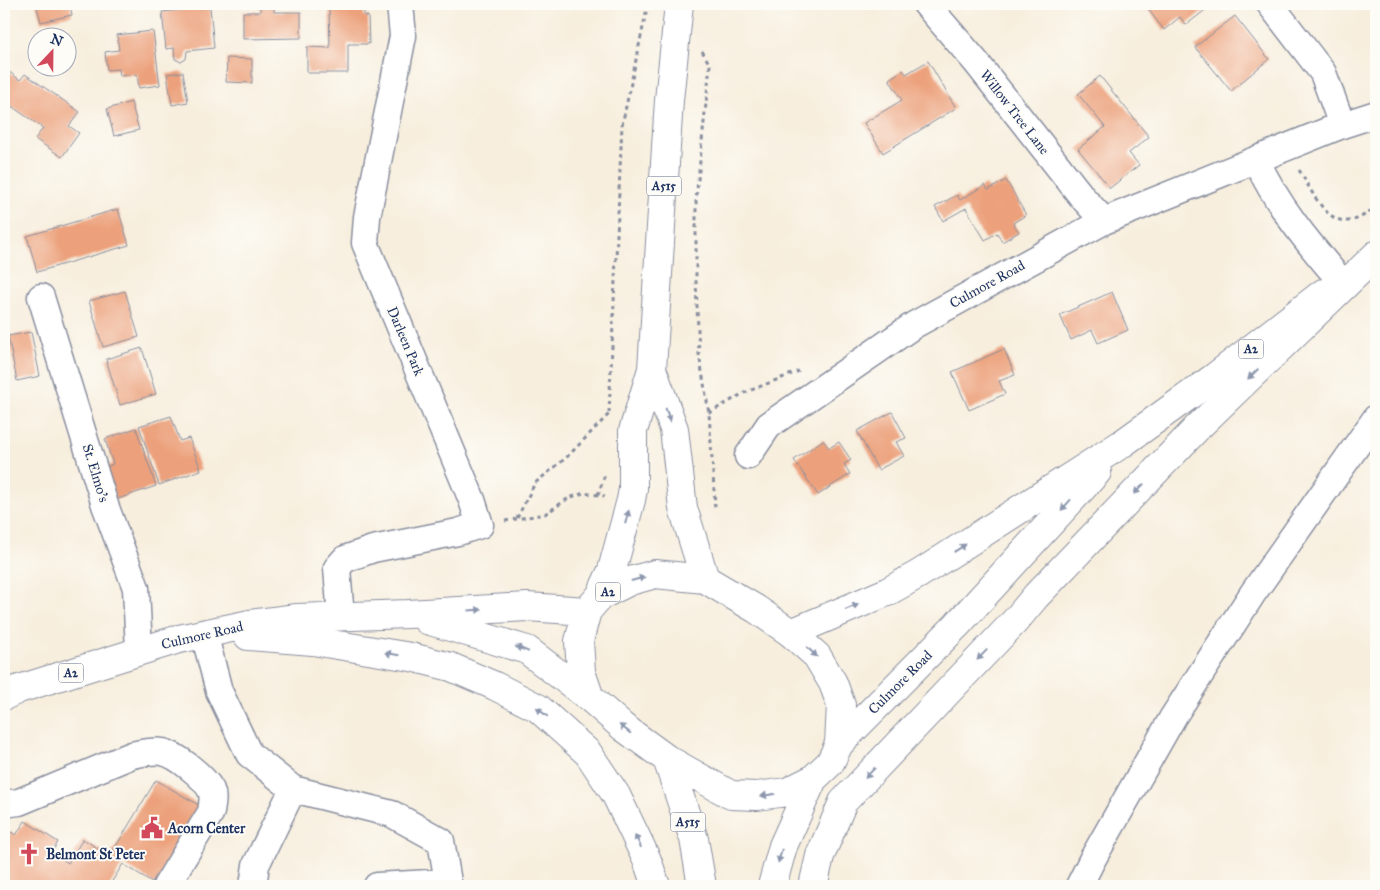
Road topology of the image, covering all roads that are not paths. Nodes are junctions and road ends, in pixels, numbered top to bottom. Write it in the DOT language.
graph roads {
  1 [pos="400,4"];
  2 [pos="679,4"];
  3 [pos="926,4"];
  4 [pos="1270,4"];
  5 [pos="1376,114"];
  6 [pos="1342,125"];
  7 [pos="1257,161"];
  8 [pos="1104,221"];
  9 [pos="1376,253"];
  10 [pos="1340,280"];
  11 [pos="41,297"];
  12 [pos="652,369"];
  13 [pos="1376,418"];
  14 [pos="1123,443"];
  15 [pos="748,456"];
  16 [pos="705,579"];
  17 [pos="594,603"];
  18 [pos="408,614"];
  19 [pos="341,616"];
  20 [pos="791,632"];
  21 [pos="204,633"];
  22 [pos="140,651"];
  23 [pos="4,696"];
  24 [pos="590,698"];
  25 [pos="839,744"];
  26 [pos="667,759"];
  27 [pos="813,779"];
  28 [pos="293,789"];
  29 [pos="4,804"];
  30 [pos="166,886"];
  31 [pos="253,886"];
  32 [pos="377,886"];
  33 [pos="656,886"];
  34 [pos="702,886"];
  35 [pos="772,886"];
  36 [pos="813,886"];
  37 [pos="1079,886"];
  1 -- 19 [label="street, Darleen Park"];
  2 -- 12 [label="main road, A515"];
  3 -- 8 [label="street, Willow Tree Lane"];
  4 -- 6 [label="street"];
  5 -- 6 [label="street, Culmore Road"];
  6 -- 7 [label="street, Culmore Road"];
  7 -- 8 [label="street, Culmore Road"];
  7 -- 10 [label="street"];
  8 -- 15 [label="street, Culmore Road"];
  9 -- 10 [label="main road, Culmore Road / A2"];
  9 -- 36 [label="main road, one-way"];
  10 -- 14 [label="main road, Culmore Road / A2"];
  11 -- 22 [label="street, St. Elmo's"];
  12 -- 16 [label="main road, A515, one-way"];
  17 -- 12 [label="main road, A515, one-way"];
  13 -- 37 [label="street"];
  20 -- 14 [label="main road, Culmore Road / A2, one-way"];
  14 -- 25 [label="main road, Culmore Road / A2, one-way"];
  17 -- 16 [label="main road, A2, one-way"];
  16 -- 20 [label="main road, A2"];
  18 -- 17 [label="main road, Culmore Road / A2, one-way"];
  17 -- 24 [label="main road, A2"];
  18 -- 19 [label="main road, Culmore Road / A2"];
  24 -- 18 [label="main road, Culmore Road / A2, one-way"];
  19 -- 21 [label="main road, Culmore Road / A2"];
  20 -- 25 [label="main road, A2, one-way"];
  21 -- 22 [label="main road, Culmore Road / A2"];
  21 -- 28 [label="street"];
  33 -- 21 [label="main road, one-way"];
  22 -- 23 [label="main road, Culmore Road / A2"];
  26 -- 24 [label="main road, A2, one-way"];
  25 -- 27 [label="main road, A2"];
  27 -- 26 [label="main road, A2, one-way"];
  26 -- 34 [label="main road, A515"];
  27 -- 35 [label="main road, one-way"];
  28 -- 31 [label="street"];
  28 -- 32 [label="street"];
  29 -- 30 [label="street"];
}
